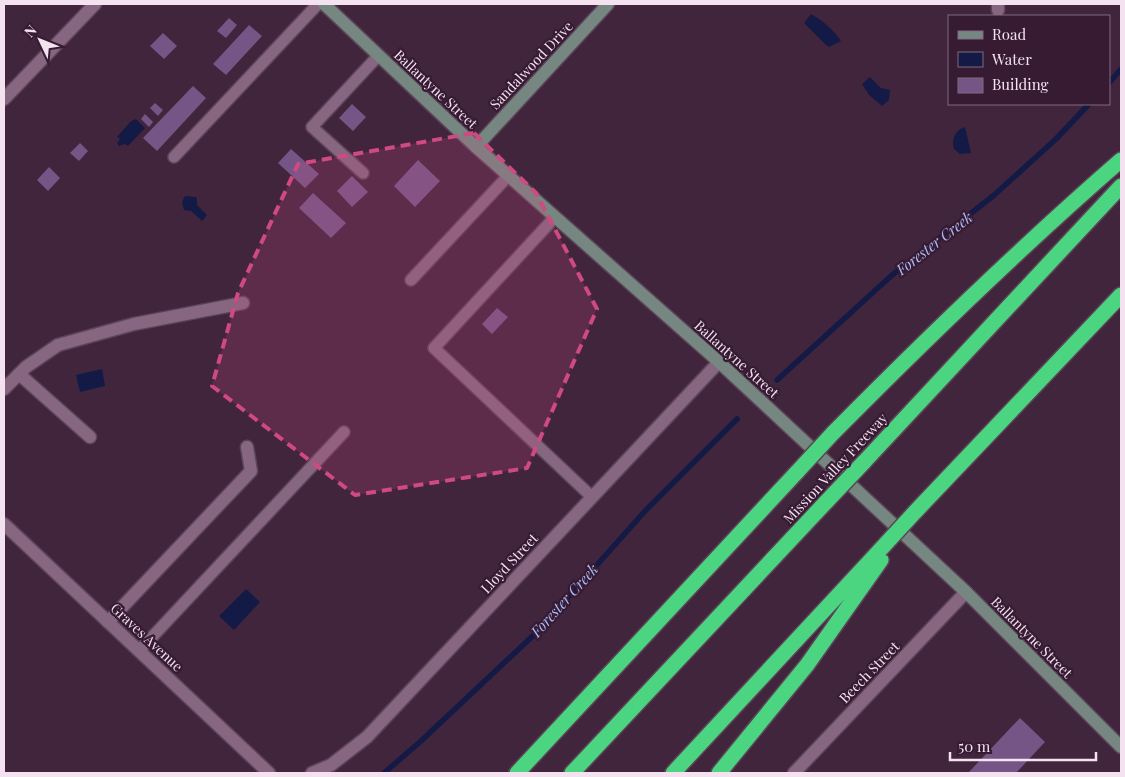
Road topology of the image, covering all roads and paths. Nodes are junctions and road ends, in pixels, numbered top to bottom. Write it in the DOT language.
graph roads {
  1 [pos="95,4"];
  2 [pos="318,4"];
  3 [pos="324,4"];
  4 [pos="608,4"];
  5 [pos="378,56"];
  6 [pos="4,100"];
  7 [pos="476,147"];
  8 [pos="174,157"];
  9 [pos="1121,160"];
  10 [pos="363,173"];
  11 [pos="508,176"];
  12 [pos="1121,186"];
  13 [pos="555,217"];
  14 [pos="411,280"];
  15 [pos="1121,295"];
  16 [pos="243,304"];
  17 [pos="719,362"];
  18 [pos="18,374"];
  19 [pos="4,390"];
  20 [pos="344,432"];
  21 [pos="90,437"];
  22 [pos="247,447"];
  23 [pos="592,497"];
  24 [pos="4,524"];
  25 [pos="882,553"];
  26 [pos="966,592"];
  27 [pos="108,622"];
  28 [pos="139,651"];
  29 [pos="1121,747"];
  30 [pos="269,773"];
  31 [pos="312,773"];
  32 [pos="517,773"];
  33 [pos="572,773"];
  34 [pos="673,773"];
  35 [pos="718,773"];
  36 [pos="794,773"];
  1 -- 6 [label="street"];
  2 -- 8 [label="lane"];
  3 -- 5 [label="main road, Ballantyne Street"];
  4 -- 7 [label="main road, Sandalwood Drive"];
  5 -- 7 [label="main road, Ballantyne Street"];
  5 -- 10 [label="lane"];
  7 -- 11 [label="main road, Ballantyne Street"];
  9 -- 32 [label="highway, bridge"];
  11 -- 13 [label="main road, Ballantyne Street"];
  11 -- 14 [label="lane"];
  12 -- 33 [label="highway, Mission Valley Freeway, bridge"];
  13 -- 17 [label="main road, Ballantyne Street"];
  13 -- 23 [label="lane"];
  15 -- 25 [label="highway, bridge"];
  16 -- 18 [label="street"];
  17 -- 23 [label="street, Lloyd Street"];
  17 -- 26 [label="main road, Ballantyne Street"];
  18 -- 19 [label="street"];
  18 -- 21 [label="street"];
  20 -- 28 [label="lane"];
  22 -- 27 [label="street"];
  23 -- 31 [label="street, Lloyd Street"];
  24 -- 27 [label="street, Graves Avenue"];
  25 -- 34 [label="highway"];
  25 -- 35 [label="highway"];
  26 -- 29 [label="main road, Ballantyne Street"];
  26 -- 36 [label="street, Beech Street"];
  27 -- 28 [label="street, Graves Avenue"];
  28 -- 30 [label="street, Graves Avenue"];
}
